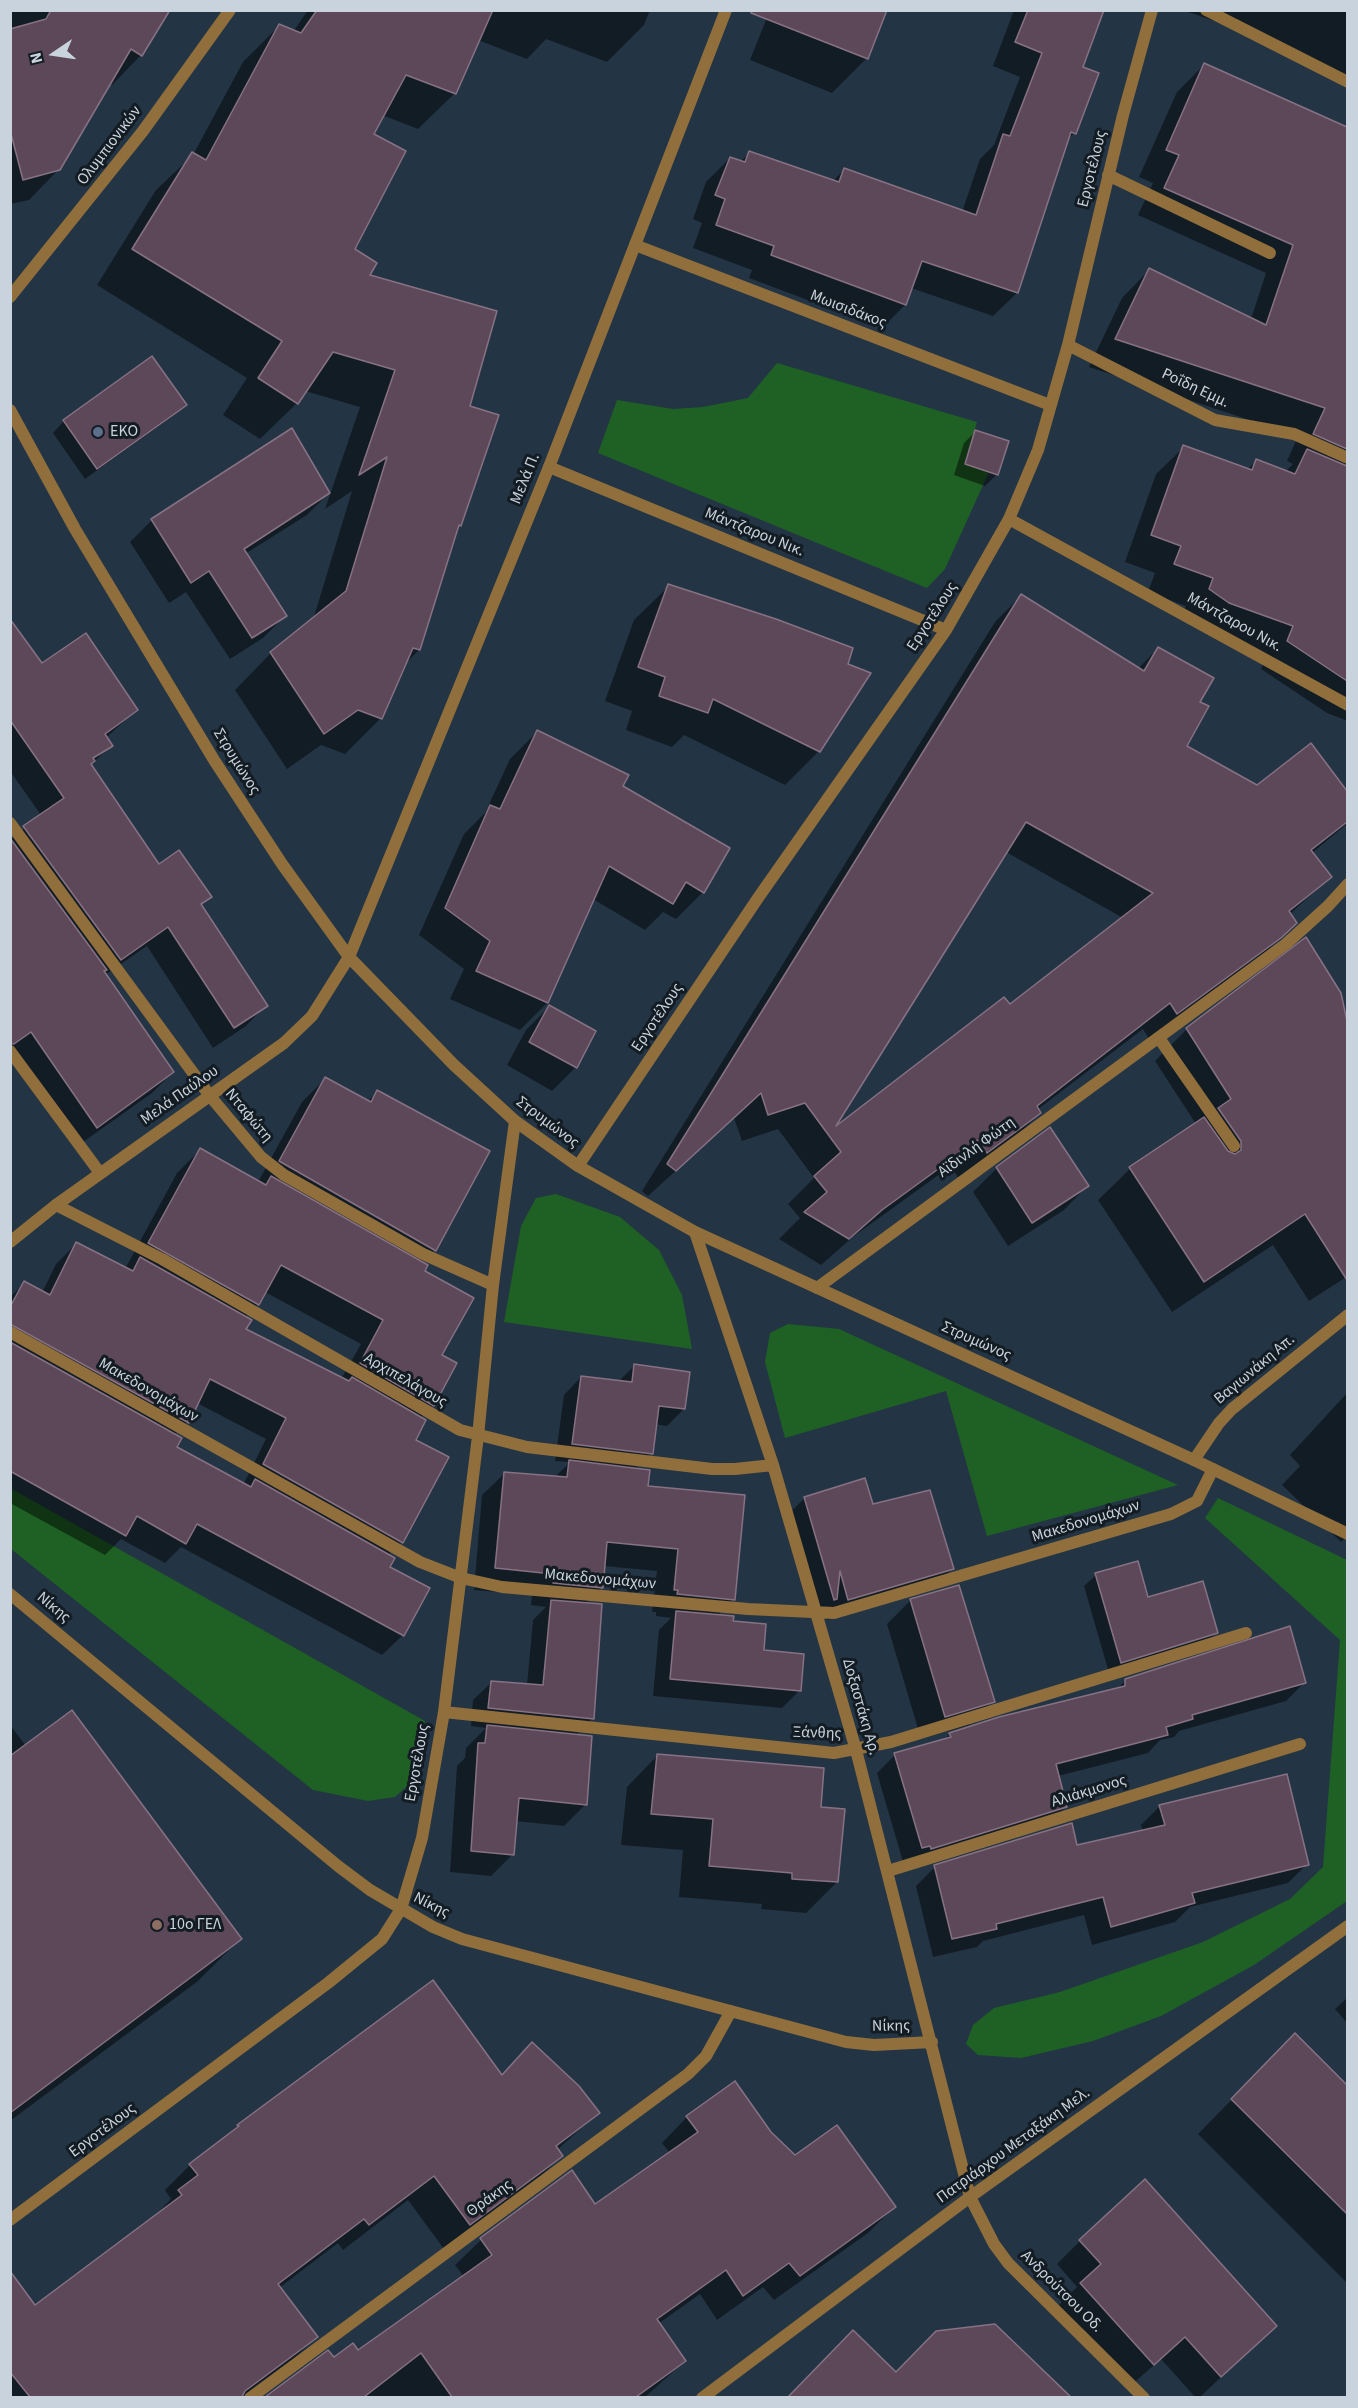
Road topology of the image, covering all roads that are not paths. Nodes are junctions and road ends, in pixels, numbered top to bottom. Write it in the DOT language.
graph roads {
  1 [pos="230,10"];
  2 [pos="726,10"];
  3 [pos="1152,10"];
  4 [pos="1206,10"];
  5 [pos="1347,82"];
  6 [pos="1108,175"];
  7 [pos="635,245"];
  8 [pos="1270,254"];
  9 [pos="10,297"];
  10 [pos="1068,345"];
  11 [pos="1050,405"];
  12 [pos="10,410"];
  13 [pos="1347,458"];
  14 [pos="549,466"];
  15 [pos="1009,519"];
  16 [pos="946,630"];
  17 [pos="1347,705"];
  18 [pos="10,823"];
  19 [pos="1347,884"];
  20 [pos="349,957"];
  21 [pos="1159,1038"];
  22 [pos="10,1051"];
  23 [pos="210,1096"];
  24 [pos="516,1121"];
  25 [pos="1234,1146"];
  26 [pos="578,1166"];
  27 [pos="100,1173"];
  28 [pos="56,1204"];
  29 [pos="694,1232"];
  30 [pos="10,1242"];
  31 [pos="493,1286"];
  32 [pos="817,1288"];
  33 [pos="1347,1315"];
  34 [pos="10,1332"];
  35 [pos="478,1436"];
  36 [pos="1194,1460"];
  37 [pos="773,1465"];
  38 [pos="1213,1468"];
  39 [pos="1347,1534"];
  40 [pos="461,1578"];
  41 [pos="10,1594"];
  42 [pos="815,1610"];
  43 [pos="1246,1633"];
  44 [pos="444,1712"];
  45 [pos="1300,1744"];
  46 [pos="856,1750"];
  47 [pos="888,1872"];
  48 [pos="401,1909"];
  49 [pos="1347,1926"];
  50 [pos="731,2011"];
  51 [pos="932,2042"];
  52 [pos="970,2197"];
  53 [pos="10,2220"];
  54 [pos="250,2397"];
  55 [pos="702,2397"];
  56 [pos="1144,2397"];
  1 -- 9 [label="street, Ολυμπιονικών"];
  2 -- 7 [label="street, Μελά Π."];
  3 -- 6 [label="street, Εργοτέλους"];
  4 -- 5 [label="street"];
  6 -- 8 [label="street"];
  6 -- 10 [label="street, Εργοτέλους"];
  7 -- 11 [label="street, Μωισιδάκος"];
  7 -- 14 [label="street, Μελά Π."];
  10 -- 11 [label="street, Εργοτέλους"];
  10 -- 13 [label="street, Ροΐδη Εμμ."];
  11 -- 15 [label="street, Εργοτέλους"];
  12 -- 20 [label="street, Στρυμώνος"];
  14 -- 16 [label="street, Μάντζαρου Νικ."];
  14 -- 20 [label="street, Μελά Π."];
  15 -- 16 [label="street, Εργοτέλους"];
  15 -- 17 [label="street, Μάντζαρου Νικ."];
  16 -- 26 [label="street, Εργοτέλους"];
  18 -- 23 [label="street, Νταφώτη"];
  19 -- 21 [label="street, Αϊδινλή Φώτη"];
  20 -- 23 [label="street, Μελά Παύλου"];
  20 -- 24 [label="street, Στρυμώνος"];
  21 -- 25 [label="street"];
  21 -- 32 [label="street, Αϊδινλή Φώτη"];
  22 -- 27 [label="street"];
  23 -- 27 [label="street, Μελά Παύλου"];
  23 -- 31 [label="street, Νταφώτη"];
  24 -- 26 [label="street, Στρυμώνος"];
  24 -- 31 [label="street, Εργοτέλους"];
  26 -- 29 [label="street, Στρυμώνος"];
  27 -- 28 [label="street, Μελά Παύλου"];
  28 -- 30 [label="street, Μελά Παύλου"];
  28 -- 35 [label="street, Αρχιπελάγους"];
  29 -- 32 [label="street, Στρυμώνος"];
  29 -- 37 [label="street, Δοξαστάκη Αρ."];
  31 -- 35 [label="street, Εργοτέλους"];
  32 -- 36 [label="street, Στρυμώνος"];
  33 -- 36 [label="street, Βαγιωνάκη Απ."];
  34 -- 40 [label="street, Μακεδονομάχων"];
  35 -- 37 [label="street, Αρχιπελάγους"];
  35 -- 40 [label="street, Εργοτέλους"];
  36 -- 38 [label="street, Στρυμώνος"];
  37 -- 42 [label="street, Δοξαστάκη Αρ."];
  38 -- 39 [label="street, Στρυμώνος"];
  38 -- 42 [label="street, Μακεδονομάχων"];
  40 -- 42 [label="street, Μακεδονομάχων"];
  40 -- 44 [label="street, Εργοτέλους"];
  41 -- 48 [label="street, Νίκης"];
  42 -- 46 [label="street, Δοξαστάκη Αρ."];
  43 -- 46 [label="street, Ξάνθης"];
  44 -- 46 [label="street, Ξάνθης"];
  44 -- 48 [label="street, Εργοτέλους"];
  45 -- 47 [label="street, Αλιάκμονος"];
  46 -- 47 [label="street, Δοξαστάκη Αρ."];
  47 -- 51 [label="street, Δοξαστάκη Αρ."];
  48 -- 50 [label="street, Νίκης"];
  48 -- 53 [label="street, Εργοτέλους"];
  49 -- 52 [label="street, Πατριάρχου Μεταξάκη Μελ."];
  50 -- 51 [label="street, Νίκης"];
  50 -- 54 [label="street, Θράκης"];
  51 -- 52 [label="street, Δοξαστάκη Αρ."];
  52 -- 55 [label="street, Πατριάρχου Μεταξάκη Μελ."];
  52 -- 56 [label="street, Ανδρούτσου Οδ."];
}
